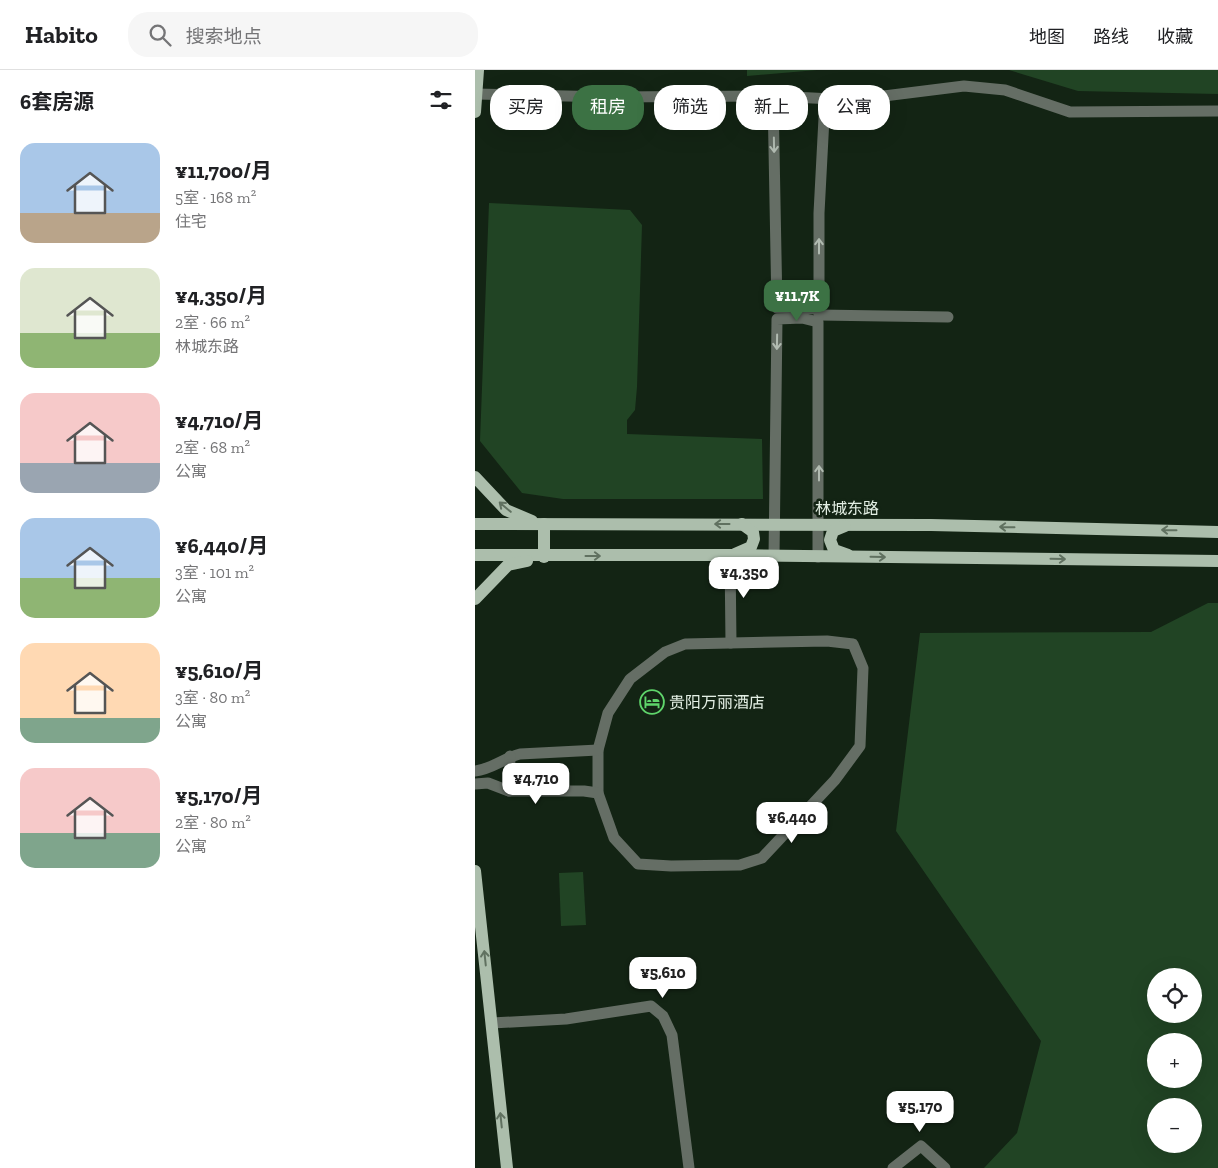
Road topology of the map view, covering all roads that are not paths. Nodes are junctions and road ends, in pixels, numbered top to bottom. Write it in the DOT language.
graph roads {
  1 [pos="478,70"];
  2 [pos="477,94"];
  3 [pos="890,95"];
  4 [pos="736,96"];
  5 [pos="1218,111"];
  6 [pos="475,112"];
  7 [pos="774,130"];
  8 [pos="823,130"];
  9 [pos="777,314"];
  10 [pos="819,315"];
  11 [pos="948,317"];
  12 [pos="475,477"];
  13 [pos="475,524"];
  14 [pos="543,524"];
  15 [pos="741,524"];
  16 [pos="774,524"];
  17 [pos="819,524"];
  18 [pos="850,524"];
  19 [pos="1218,532"];
  20 [pos="475,556"];
  21 [pos="730,556"];
  22 [pos="818,556"];
  23 [pos="544,557"];
  24 [pos="774,557"];
  25 [pos="853,557"];
  26 [pos="1218,561"];
  27 [pos="475,599"];
  28 [pos="731,643"];
  29 [pos="598,750"];
  30 [pos="510,756"];
  31 [pos="475,770"];
  32 [pos="475,784"];
  33 [pos="509,791"];
  34 [pos="598,793"];
  35 [pos="475,871"];
  36 [pos="492,1022"];
  37 [pos="507,1168"];
  38 [pos="689,1168"];
  39 [pos="893,1168"];
  40 [pos="945,1168"];
  1 -- 2 [label="main road"];
  2 -- 4 [label="street"];
  2 -- 6 [label="main road"];
  3 -- 5 [label="street"];
  7 -- 9 [label="street, one-way"];
  10 -- 8 [label="street, one-way"];
  9 -- 10 [label="street"];
  9 -- 16 [label="street, one-way"];
  10 -- 11 [label="street"];
  17 -- 10 [label="street, one-way"];
  14 -- 12 [label="main road, one-way"];
  13 -- 14 [label="main road, 林城东路"];
  15 -- 14 [label="main road, 林城东路, one-way"];
  14 -- 23 [label="main road"];
  15 -- 16 [label="main road, 林城东路"];
  15 -- 21 [label="main road"];
  16 -- 17 [label="main road, 林城东路"];
  16 -- 24 [label="street"];
  17 -- 18 [label="main road, 林城东路"];
  17 -- 22 [label="street"];
  19 -- 18 [label="main road, 林城东路, one-way"];
  18 -- 25 [label="main road"];
  20 -- 23 [label="main road"];
  23 -- 21 [label="main road, one-way"];
  21 -- 24 [label="main road"];
  21 -- 28 [label="street"];
  22 -- 24 [label="main road"];
  22 -- 25 [label="main road"];
  23 -- 27 [label="main road"];
  25 -- 26 [label="main road, one-way"];
  28 -- 29 [label="street"];
  28 -- 34 [label="street"];
  29 -- 30 [label="street"];
  29 -- 34 [label="street"];
  30 -- 31 [label="street"];
  30 -- 33 [label="street"];
  32 -- 33 [label="street"];
  33 -- 34 [label="street"];
  36 -- 35 [label="main road, one-way"];
  37 -- 36 [label="main road, one-way"];
  36 -- 38 [label="street"];
  39 -- 40 [label="street"];
}
